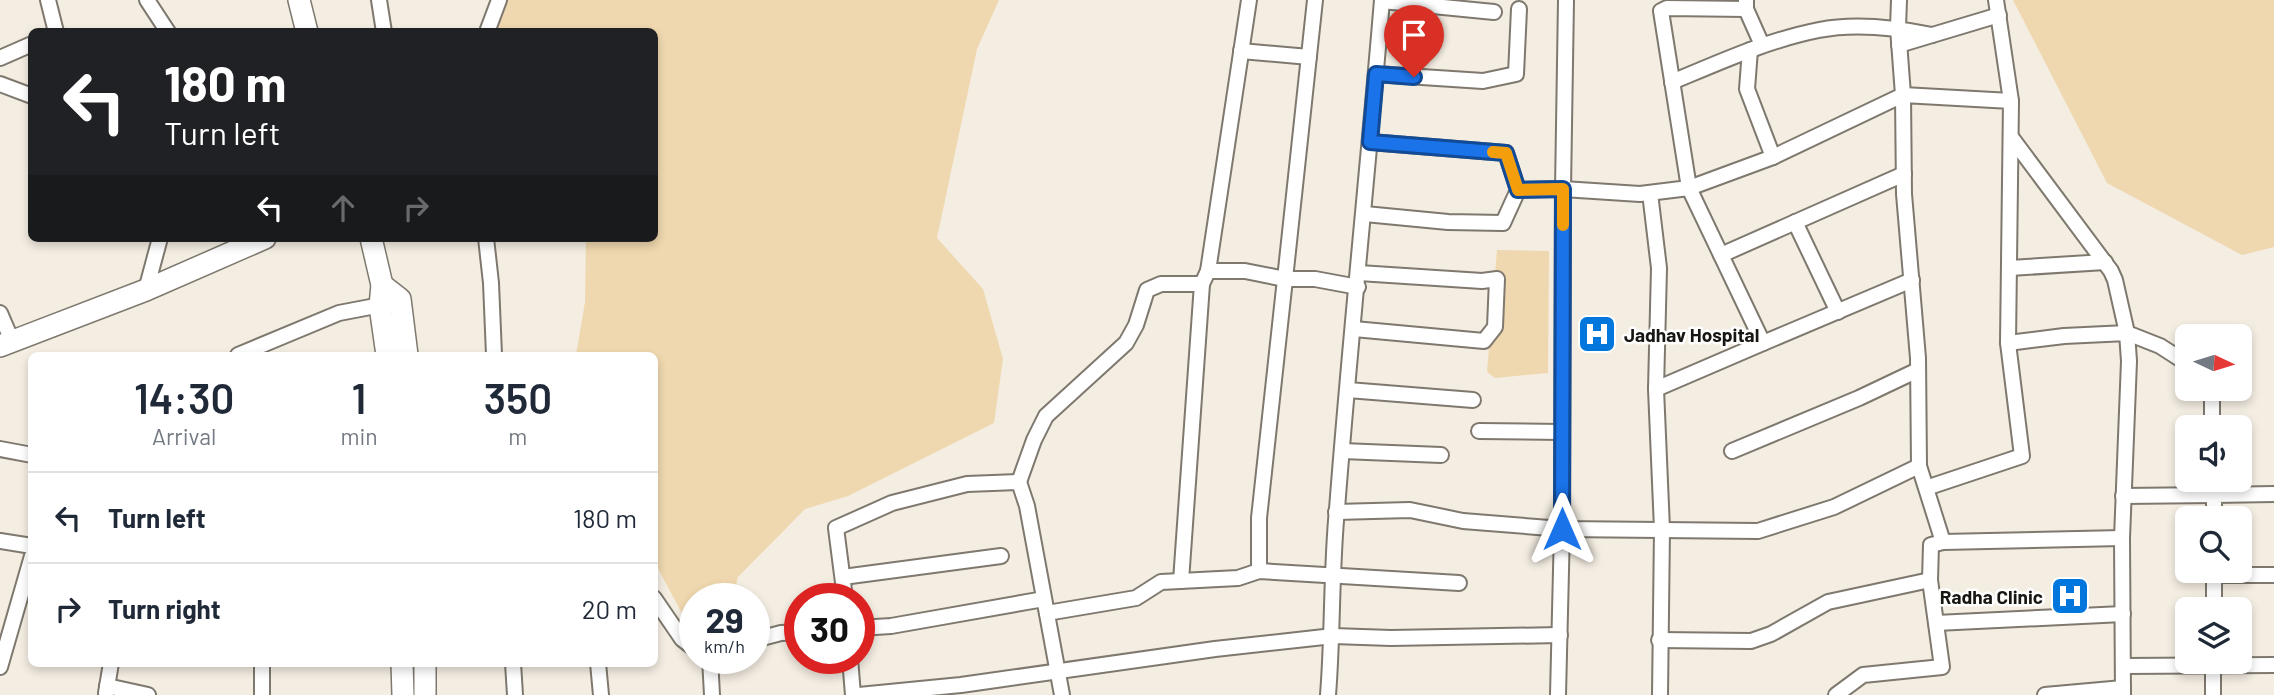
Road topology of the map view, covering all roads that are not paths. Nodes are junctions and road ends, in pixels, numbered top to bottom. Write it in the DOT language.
graph roads {
  1 [pos="48,0"];
  2 [pos="147,0"];
  3 [pos="299,0"];
  4 [pos="379,0"];
  5 [pos="499,0"];
  6 [pos="1249,0"];
  7 [pos="1315,0"];
  8 [pos="1382,0"];
  9 [pos="1566,0"];
  10 [pos="1899,0"];
  11 [pos="1996,0"];
  12 [pos="1746,5"];
  13 [pos="1518,9"];
  14 [pos="1494,12"];
  15 [pos="1998,15"];
  16 [pos="55,28"];
  17 [pos="165,28"];
  18 [pos="306,28"];
  19 [pos="383,28"];
  20 [pos="488,28"];
  21 [pos="1898,29"];
  22 [pos="1932,35"];
  23 [pos="1899,45"];
  24 [pos="28,46"];
  25 [pos="1756,47"];
  26 [pos="1241,51"];
  27 [pos="1309,57"];
  28 [pos="0,58"];
  29 [pos="1376,74"];
  30 [pos="1672,82"];
  31 [pos="0,84"];
  32 [pos="28,94"];
  33 [pos="1903,95"];
  34 [pos="2011,101"];
  35 [pos="2011,137"];
  36 [pos="1370,142"];
  37 [pos="1773,157"];
  38 [pos="1904,174"];
  39 [pos="1689,188"];
  40 [pos="1563,189"];
  41 [pos="1518,190"];
  42 [pos="1650,193"];
  43 [pos="1365,214"];
  44 [pos="1796,222"];
  45 [pos="159,242"];
  46 [pos="256,242"];
  47 [pos="371,242"];
  48 [pos="486,242"];
  49 [pos="1721,255"];
  50 [pos="2105,262"];
  51 [pos="2010,268"];
  52 [pos="1205,277"];
  53 [pos="1285,279"];
  54 [pos="1358,280"];
  55 [pos="1912,280"];
  56 [pos="146,290"];
  57 [pos="388,297"];
  58 [pos="1838,312"];
  59 [pos="0,313"];
  60 [pos="1354,329"];
  61 [pos="2127,333"];
  62 [pos="1763,343"];
  63 [pos="6,344"];
  64 [pos="2008,344"];
  65 [pos="265,350"];
  66 [pos="387,352"];
  67 [pos="406,352"];
  68 [pos="494,352"];
  69 [pos="2175,356"];
  70 [pos="1918,370"];
  71 [pos="1656,389"];
  72 [pos="1348,390"];
  73 [pos="1473,400"];
  74 [pos="1479,431"];
  75 [pos="1562,432"];
  76 [pos="0,449"];
  77 [pos="1342,451"];
  78 [pos="1732,451"];
  79 [pos="28,454"];
  80 [pos="1441,455"];
  81 [pos="1919,466"];
  82 [pos="1019,482"];
  83 [pos="1926,488"];
  84 [pos="2274,494"];
  85 [pos="2214,495"];
  86 [pos="2123,496"];
  87 [pos="2214,506"];
  88 [pos="1336,512"];
  89 [pos="1662,528"];
  90 [pos="1562,529"];
  91 [pos="2122,538"];
  92 [pos="0,541"];
  93 [pos="1943,542"];
  94 [pos="28,545"];
  95 [pos="1001,556"];
  96 [pos="28,570"];
  97 [pos="1259,571"];
  98 [pos="2252,574"];
  99 [pos="2274,575"];
  100 [pos="843,577"];
  101 [pos="1334,577"];
  102 [pos="1930,580"];
  103 [pos="1181,581"];
  104 [pos="844,583"];
  105 [pos="1459,583"];
  106 [pos="658,604"];
  107 [pos="1045,606"];
  108 [pos="2123,614"];
  109 [pos="1937,623"];
  110 [pos="875,627"];
  111 [pos="679,635"];
  112 [pos="1560,635"];
  113 [pos="1333,636"];
  114 [pos="1659,640"];
  115 [pos="2175,664"];
  116 [pos="2252,664"];
  117 [pos="2274,665"];
  118 [pos="2124,666"];
  119 [pos="0,667"];
  120 [pos="110,667"];
  121 [pos="262,667"];
  122 [pos="402,667"];
  123 [pos="425,667"];
  124 [pos="513,667"];
  125 [pos="598,667"];
  126 [pos="1057,671"];
  127 [pos="711,674"];
  128 [pos="851,674"];
  129 [pos="2213,674"];
  130 [pos="107,690"];
  131 [pos="2123,692"];
  132 [pos="148,695"];
  133 [pos="262,695"];
  134 [pos="403,695"];
  135 [pos="425,695"];
  136 [pos="515,695"];
  137 [pos="601,695"];
  138 [pos="712,695"];
  139 [pos="853,695"];
  140 [pos="859,695"];
  141 [pos="1062,695"];
  142 [pos="1328,695"];
  143 [pos="1558,695"];
  144 [pos="1660,695"];
  145 [pos="1836,695"];
  146 [pos="2045,695"];
  147 [pos="2213,695"];
  1 -- 16 [label="street"];
  2 -- 17 [label="street"];
  3 -- 18 [label="street"];
  4 -- 19 [label="street"];
  5 -- 20 [label="street"];
  6 -- 26 [label="street"];
  7 -- 27 [label="street"];
  8 -- 14 [label="street"];
  8 -- 29 [label="street"];
  9 -- 40 [label="street"];
  10 -- 21 [label="street"];
  11 -- 15 [label="street"];
  12 -- 25 [label="street"];
  12 -- 30 [label="street"];
  13 -- 29 [label="street"];
  15 -- 22 [label="street"];
  15 -- 34 [label="street"];
  21 -- 22 [label="street"];
  21 -- 23 [label="street"];
  21 -- 25 [label="street"];
  22 -- 23 [label="street"];
  23 -- 33 [label="street"];
  24 -- 28 [label="street"];
  25 -- 30 [label="street"];
  25 -- 37 [label="street"];
  26 -- 27 [label="street"];
  26 -- 52 [label="street"];
  27 -- 53 [label="street"];
  29 -- 36 [label="street"];
  30 -- 39 [label="street"];
  31 -- 32 [label="street"];
  33 -- 34 [label="street"];
  33 -- 37 [label="street"];
  33 -- 38 [label="street"];
  34 -- 35 [label="street"];
  35 -- 50 [label="street"];
  35 -- 51 [label="street"];
  36 -- 41 [label="street"];
  36 -- 43 [label="street"];
  37 -- 39 [label="street"];
  38 -- 44 [label="street"];
  38 -- 55 [label="street"];
  39 -- 42 [label="street"];
  39 -- 49 [label="street"];
  40 -- 41 [label="street"];
  40 -- 42 [label="street"];
  40 -- 75 [label="street"];
  41 -- 43 [label="street"];
  42 -- 71 [label="street"];
  43 -- 54 [label="street"];
  44 -- 49 [label="street"];
  44 -- 58 [label="street"];
  45 -- 56 [label="street"];
  46 -- 56 [label="street"];
  47 -- 57 [label="street"];
  48 -- 68 [label="street"];
  49 -- 62 [label="street"];
  50 -- 51 [label="street"];
  50 -- 61 [label="street"];
  51 -- 64 [label="street"];
  52 -- 53 [label="street"];
  52 -- 82 [label="street"];
  52 -- 103 [label="street"];
  53 -- 54 [label="street"];
  53 -- 97 [label="street"];
  54 -- 60 [label="street"];
  54 -- 60 [label="street"];
  55 -- 58 [label="street"];
  55 -- 70 [label="street"];
  56 -- 63 [label="street"];
  57 -- 65 [label="street"];
  57 -- 66 [label="street"];
  57 -- 67 [label="street"];
  58 -- 62 [label="street"];
  59 -- 63 [label="street"];
  60 -- 72 [label="street"];
  61 -- 64 [label="street"];
  61 -- 69 [label="street"];
  61 -- 86 [label="street"];
  62 -- 71 [label="street"];
  64 -- 83 [label="street"];
  70 -- 78 [label="street"];
  70 -- 81 [label="street"];
  71 -- 89 [label="street"];
  72 -- 73 [label="street"];
  72 -- 77 [label="street"];
  74 -- 75 [label="street"];
  75 -- 90 [label="street"];
  76 -- 79 [label="street"];
  77 -- 80 [label="street"];
  77 -- 88 [label="street"];
  81 -- 83 [label="street"];
  81 -- 89 [label="street"];
  82 -- 100 [label="street"];
  82 -- 107 [label="street"];
  83 -- 93 [label="street"];
  84 -- 85 [label="street"];
  85 -- 86 [label="street"];
  85 -- 87 [label="street"];
  86 -- 91 [label="street"];
  88 -- 90 [label="street"];
  88 -- 101 [label="street"];
  89 -- 90 [label="street"];
  89 -- 114 [label="street"];
  90 -- 112 [label="street"];
  91 -- 93 [label="street"];
  91 -- 108 [label="street"];
  92 -- 94 [label="street"];
  93 -- 102 [label="street"];
  95 -- 100 [label="street"];
  96 -- 119 [label="street"];
  97 -- 101 [label="street"];
  97 -- 103 [label="street"];
  98 -- 99 [label="street"];
  100 -- 104 [label="street"];
  101 -- 105 [label="street"];
  101 -- 113 [label="street"];
  102 -- 109 [label="street"];
  102 -- 114 [label="street"];
  103 -- 107 [label="street"];
  106 -- 111 [label="street"];
  107 -- 110 [label="street"];
  107 -- 126 [label="street"];
  108 -- 109 [label="street"];
  108 -- 118 [label="street"];
  109 -- 145 [label="street"];
  112 -- 113 [label="street"];
  112 -- 143 [label="street"];
  113 -- 126 [label="street"];
  113 -- 142 [label="street"];
  114 -- 144 [label="street"];
  115 -- 118 [label="street"];
  116 -- 117 [label="street"];
  118 -- 131 [label="street"];
  120 -- 130 [label="street"];
  121 -- 133 [label="street"];
  122 -- 134 [label="street"];
  123 -- 135 [label="street"];
  124 -- 136 [label="street"];
  125 -- 137 [label="street"];
  126 -- 140 [label="street"];
  126 -- 141 [label="street"];
  127 -- 138 [label="street"];
  128 -- 139 [label="street"];
  129 -- 147 [label="street"];
  130 -- 132 [label="street"];
  131 -- 146 [label="street"];
}
